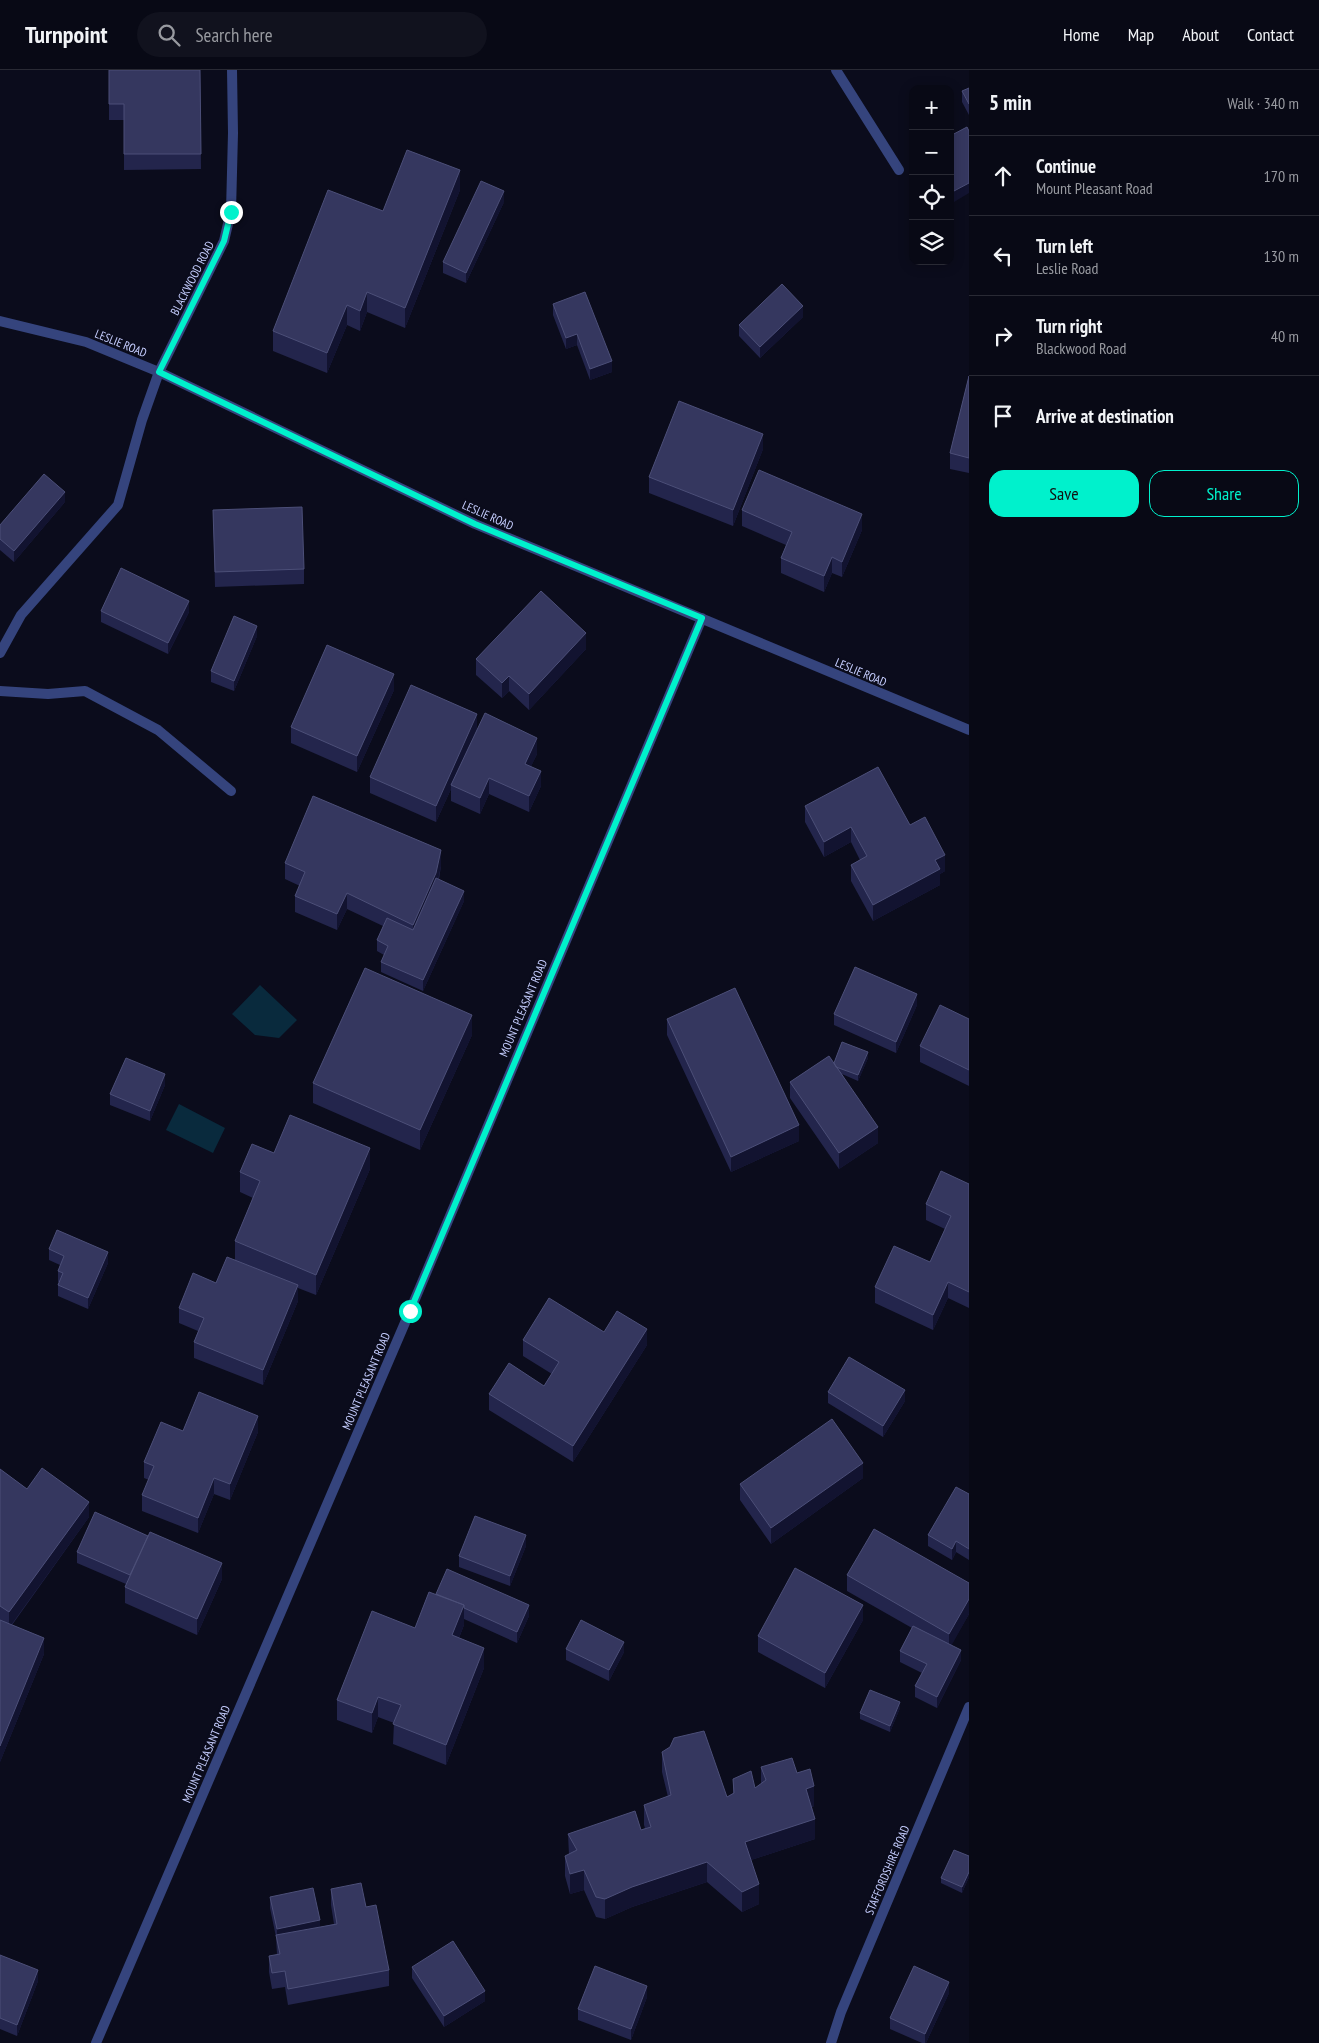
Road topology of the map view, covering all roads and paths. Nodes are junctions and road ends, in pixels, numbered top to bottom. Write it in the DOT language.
graph roads {
  1 [pos="232,70"];
  2 [pos="836,70"];
  3 [pos="899,170"];
  4 [pos="0,321"];
  5 [pos="159,372"];
  6 [pos="702,618"];
  7 [pos="0,653"];
  8 [pos="0,691"];
  9 [pos="969,730"];
  10 [pos="231,791"];
  11 [pos="969,1707"];
  12 [pos="96,2043"];
  13 [pos="831,2043"];
  1 -- 5 [label="street, BLACKWOOD ROAD"];
  2 -- 3 [label="street"];
  4 -- 5 [label="street, LESLIE ROAD"];
  5 -- 6 [label="street, LESLIE ROAD"];
  5 -- 7 [label="street, BLACKWOOD ROAD"];
  6 -- 9 [label="street, LESLIE ROAD"];
  6 -- 12 [label="street, MOUNT PLEASANT ROAD"];
  8 -- 10 [label="street"];
  11 -- 13 [label="street, STAFFORDSHIRE ROAD"];
}
